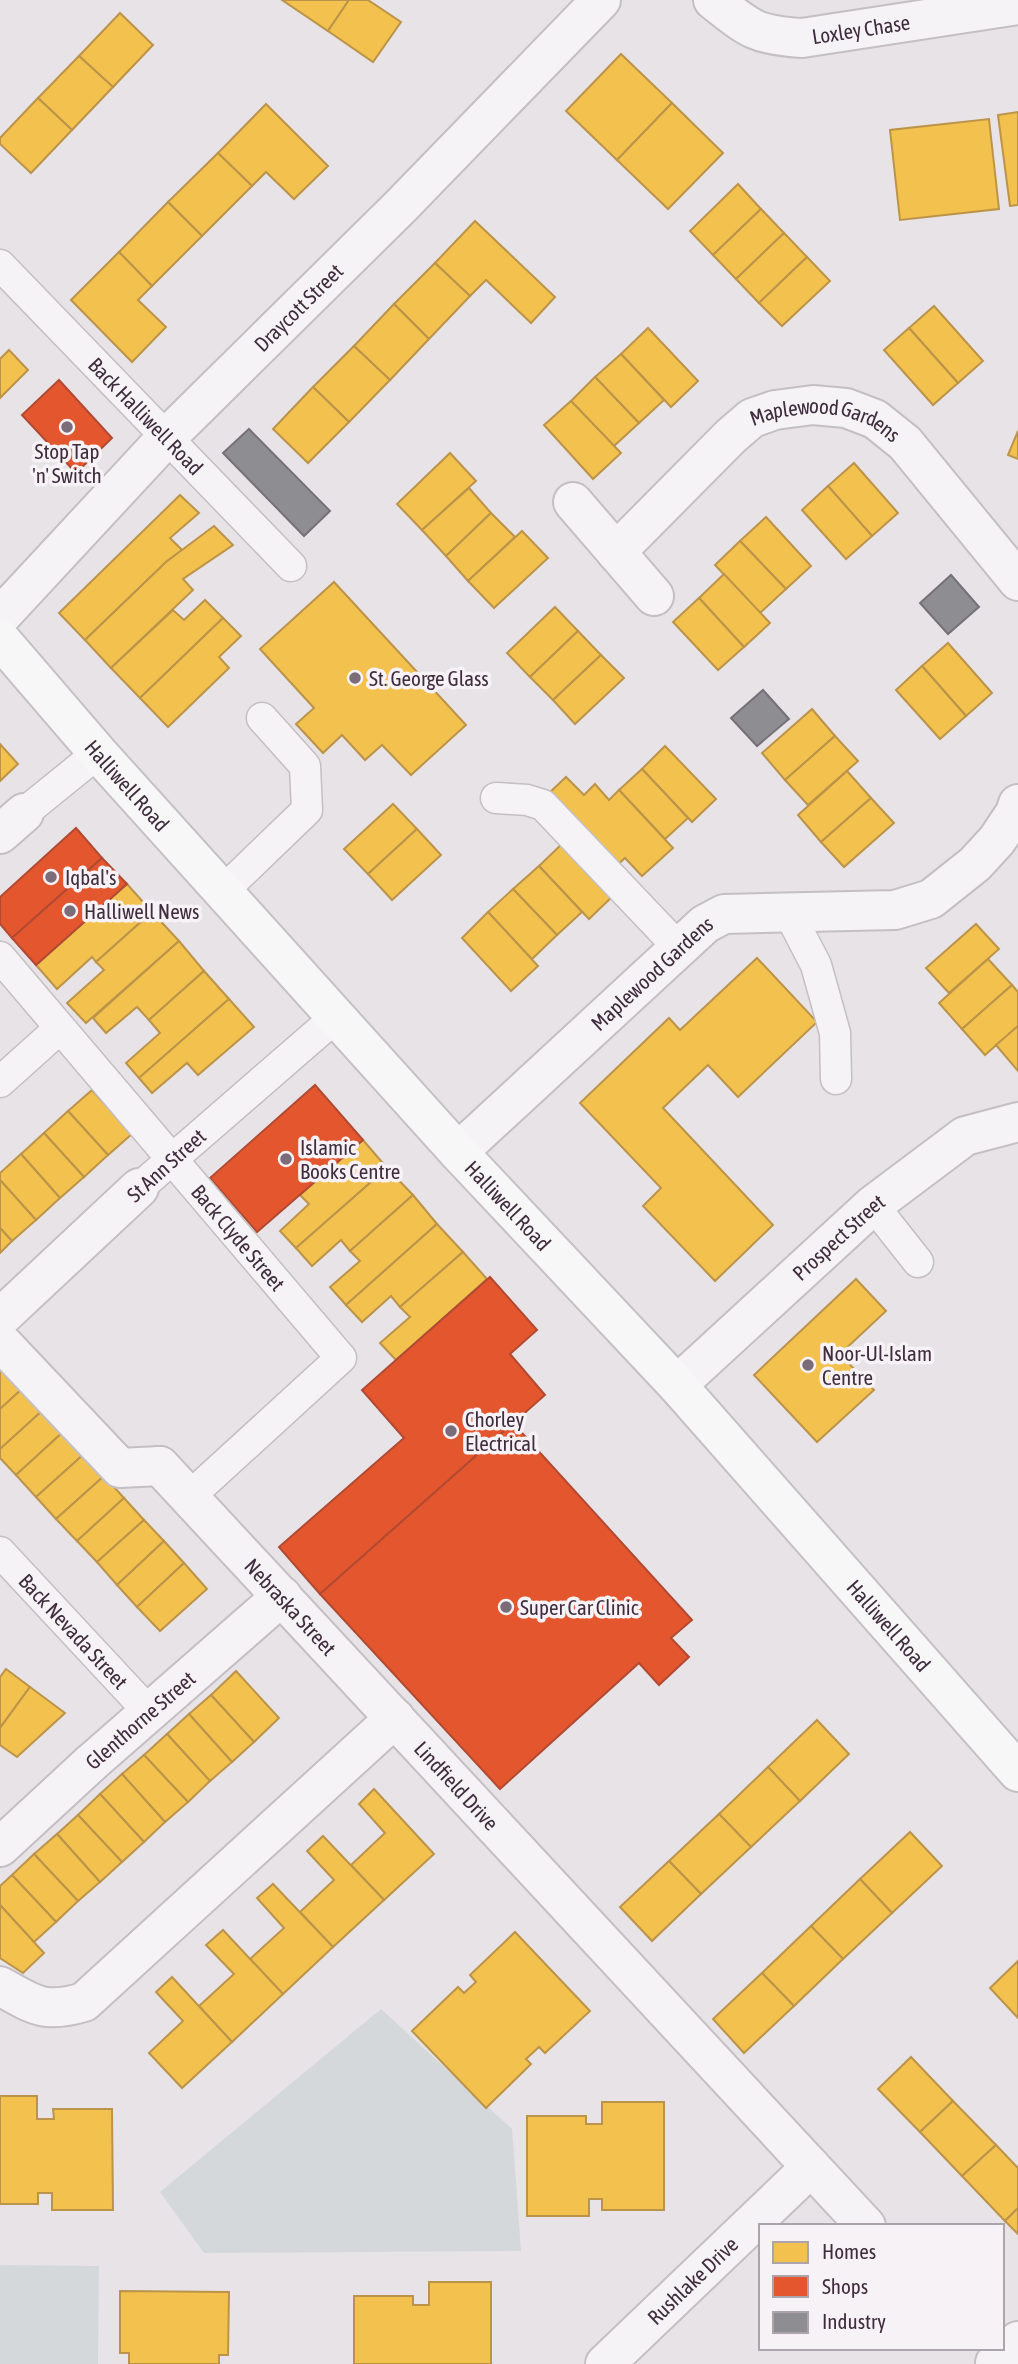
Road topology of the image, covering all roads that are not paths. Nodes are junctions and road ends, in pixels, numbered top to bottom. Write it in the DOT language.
graph roads {
  1 [pos="601,0"];
  2 [pos="713,0"];
  3 [pos="1018,5"];
  4 [pos="0,265"];
  5 [pos="167,437"];
  6 [pos="573,502"];
  7 [pos="616,552"];
  8 [pos="291,566"];
  9 [pos="1018,581"];
  10 [pos="654,596"];
  11 [pos="0,617"];
  12 [pos="0,639"];
  13 [pos="261,718"];
  14 [pos="98,752"];
  15 [pos="496,797"];
  16 [pos="1018,804"];
  17 [pos="12,824"];
  18 [pos="1008,848"];
  19 [pos="223,891"];
  20 [pos="788,911"];
  21 [pos="679,947"];
  22 [pos="0,957"];
  23 [pos="335,1017"];
  24 [pos="59,1029"];
  25 [pos="836,1079"];
  26 [pos="0,1082"];
  27 [pos="1018,1122"];
  28 [pos="458,1152"];
  29 [pos="171,1159"];
  30 [pos="139,1188"];
  31 [pos="873,1205"];
  32 [pos="918,1262"];
  33 [pos="0,1318"];
  34 [pos="0,1341"];
  35 [pos="677,1385"];
  36 [pos="188,1497"];
  37 [pos="0,1552"];
  38 [pos="282,1596"];
  39 [pos="149,1712"];
  40 [pos="395,1718"];
  41 [pos="1018,1772"];
  42 [pos="4,1838"];
  43 [pos="0,1986"];
  44 [pos="811,2167"];
  45 [pos="864,2224"];
  46 [pos="605,2364"];
  1 -- 5 [label="street, Draycott Street"];
  2 -- 3 [label="street, Loxley Chase"];
  4 -- 5 [label="lane, Back Halliwell Road"];
  5 -- 8 [label="lane, Back Halliwell Road"];
  5 -- 11 [label="street, Draycott Street"];
  6 -- 7 [label="street"];
  7 -- 9 [label="street, Maplewood Gardens"];
  7 -- 10 [label="street"];
  12 -- 14 [label="main road, Halliwell Road"];
  13 -- 19 [label="lane"];
  14 -- 17 [label="lane"];
  14 -- 19 [label="main road, Halliwell Road"];
  15 -- 21 [label="lane"];
  16 -- 18 [label="street, Maplewood Gardens"];
  18 -- 20 [label="street, Maplewood Gardens"];
  19 -- 23 [label="main road, Halliwell Road"];
  20 -- 21 [label="street, Maplewood Gardens"];
  20 -- 25 [label="lane"];
  21 -- 28 [label="street, Maplewood Gardens"];
  22 -- 24 [label="lane, Back Clyde Street"];
  23 -- 28 [label="main road, Halliwell Road"];
  23 -- 29 [label="lane, St Ann Street"];
  24 -- 26 [label="lane"];
  24 -- 29 [label="lane, Back Clyde Street"];
  27 -- 31 [label="street, Prospect Street"];
  28 -- 35 [label="main road, Halliwell Road"];
  29 -- 30 [label="lane, St Ann Street"];
  29 -- 36 [label="lane, Back Clyde Street"];
  30 -- 33 [label="street, St Ann Street"];
  31 -- 32 [label="lane"];
  31 -- 35 [label="street, Prospect Street"];
  34 -- 36 [label="street, Nebraska Street"];
  35 -- 41 [label="main road, Halliwell Road"];
  36 -- 38 [label="street, Nebraska Street"];
  37 -- 39 [label="lane, Back Nevada Street"];
  38 -- 39 [label="street, Glenthorne Street"];
  38 -- 40 [label="street, Nebraska Street"];
  39 -- 42 [label="street, Glenthorne Street"];
  40 -- 43 [label="street"];
  40 -- 44 [label="street, Lindfield Drive"];
  44 -- 45 [label="street, Lindfield Drive"];
  44 -- 46 [label="street, Rushlake Drive"];
}
